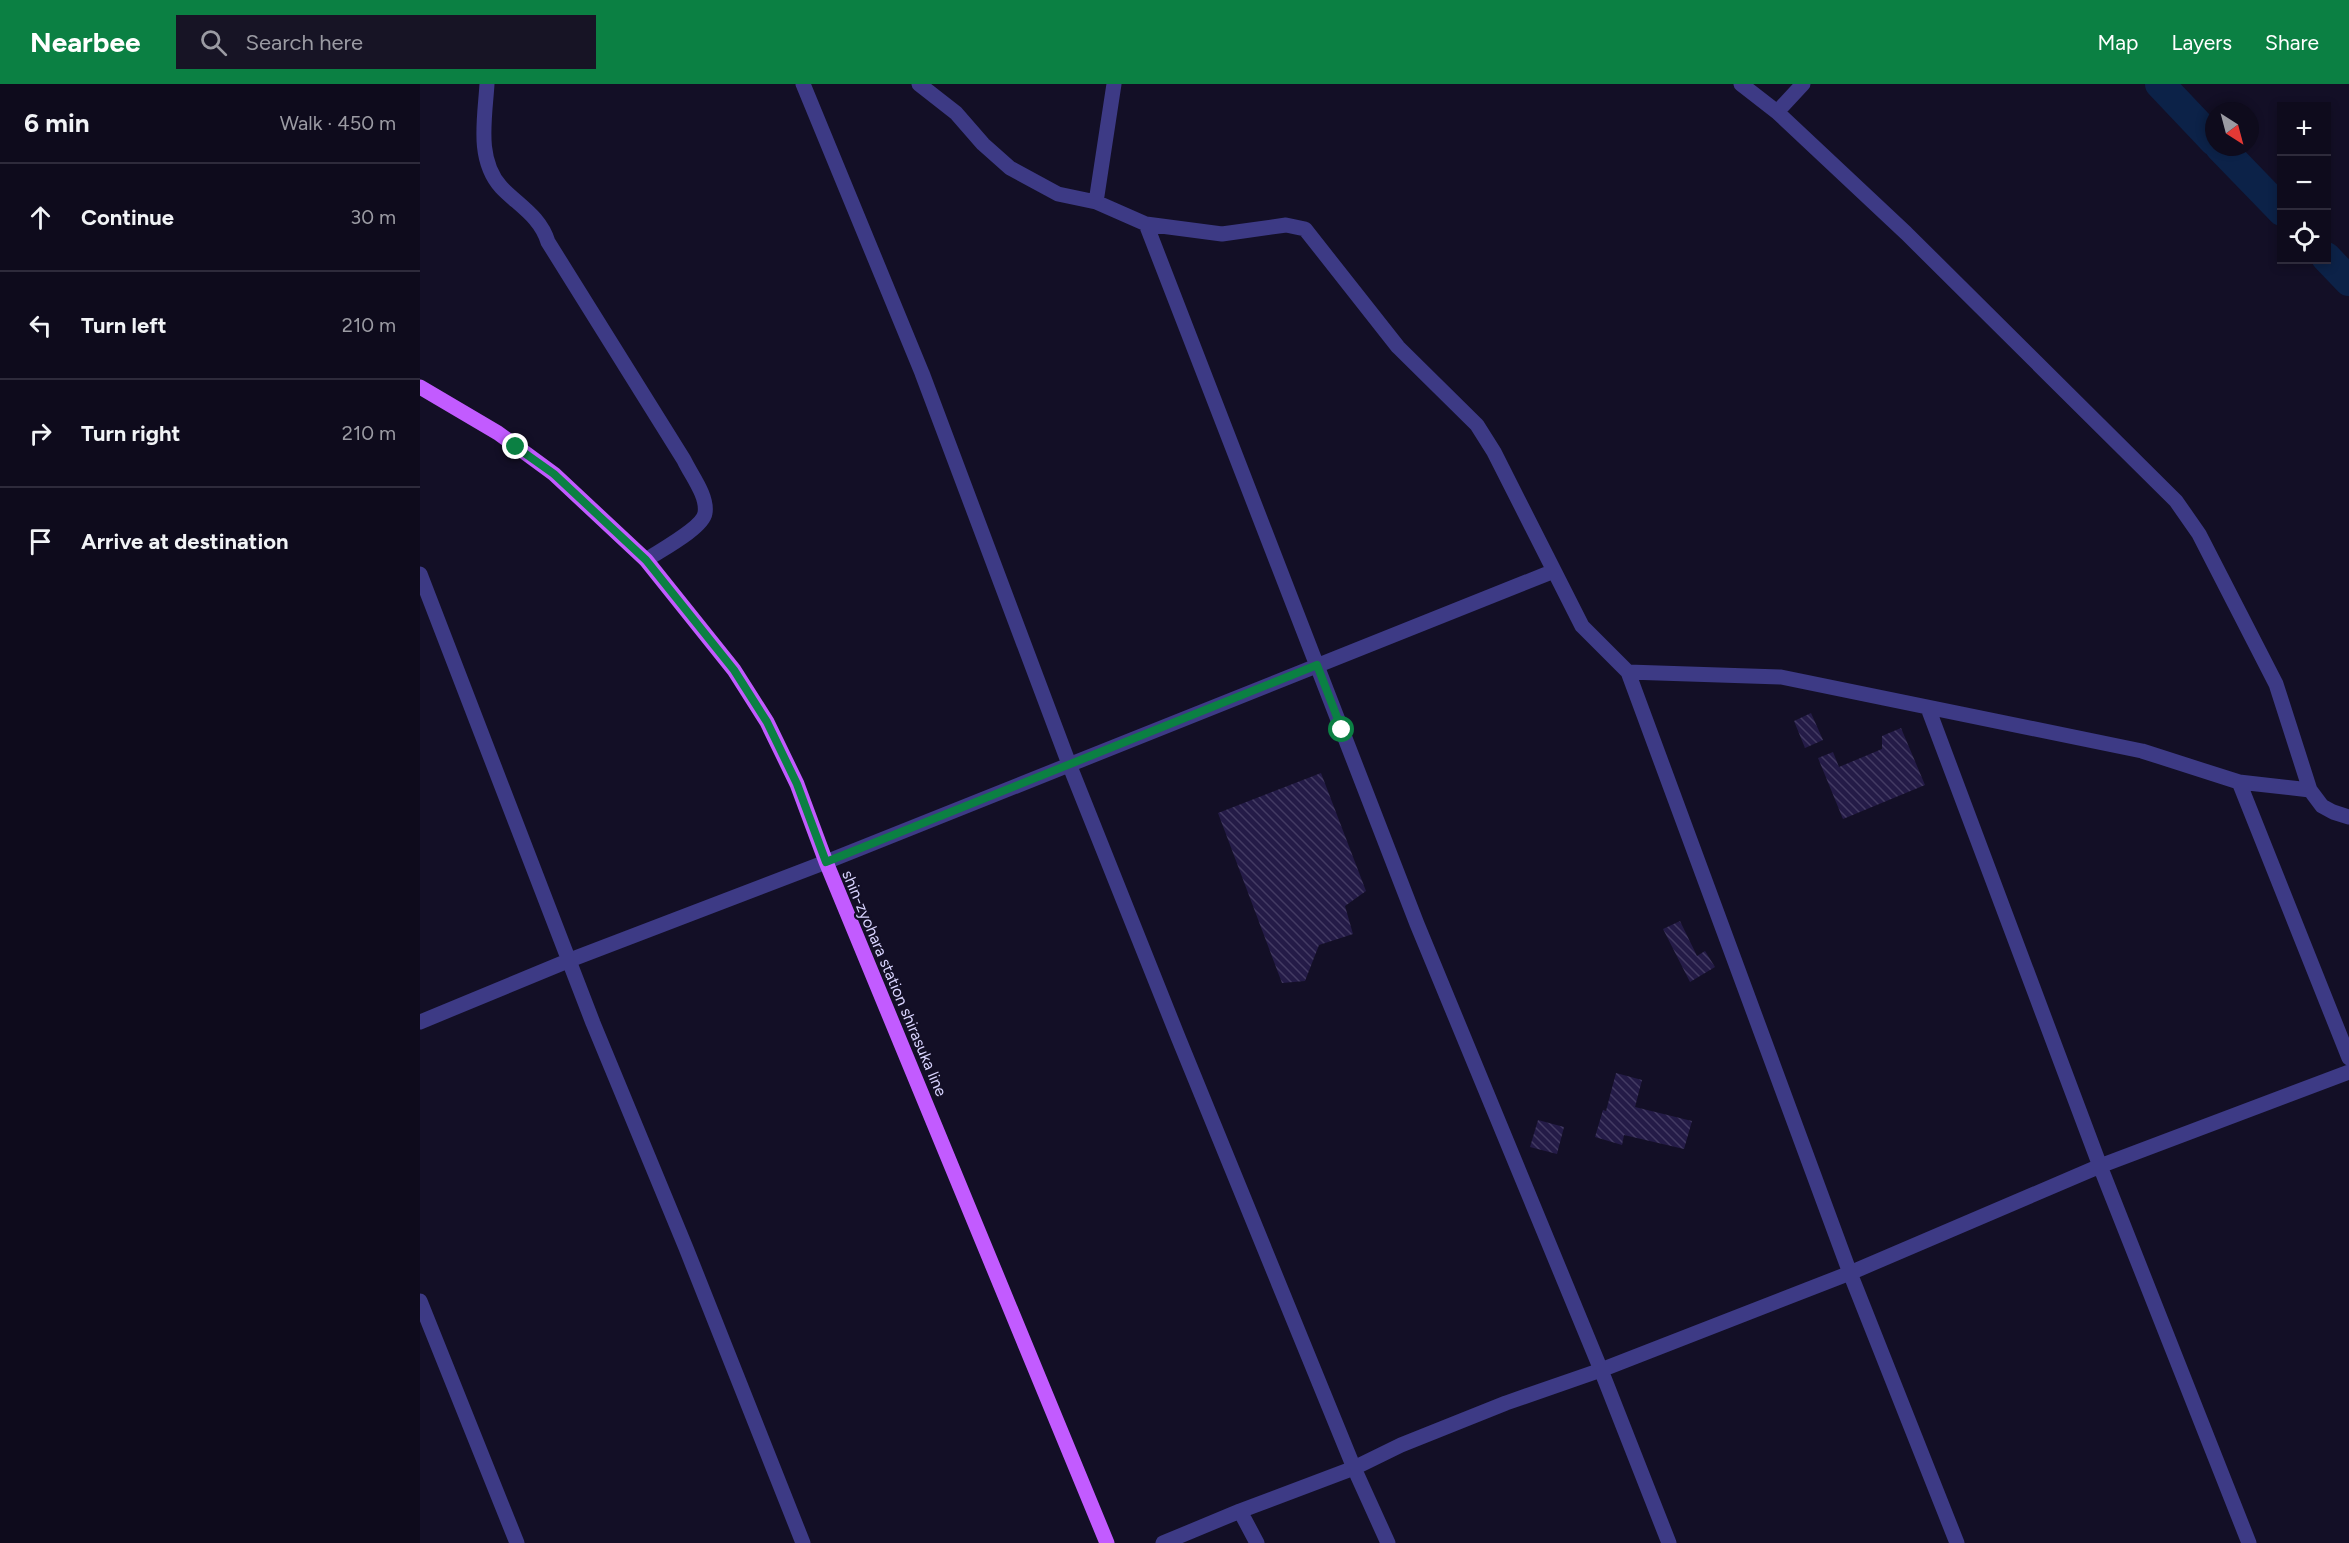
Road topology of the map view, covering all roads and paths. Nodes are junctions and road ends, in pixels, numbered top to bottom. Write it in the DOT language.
graph roads {
  1 [pos="487,84"];
  2 [pos="803,84"];
  3 [pos="919,84"];
  4 [pos="1114,84"];
  5 [pos="1741,84"];
  6 [pos="1803,84"];
  7 [pos="1777,112"];
  8 [pos="1096,202"];
  9 [pos="1146,224"];
  10 [pos="420,387"];
  11 [pos="646,560"];
  12 [pos="1554,571"];
  13 [pos="420,574"];
  14 [pos="1317,665"];
  15 [pos="1628,672"];
  16 [pos="1928,708"];
  17 [pos="1069,764"];
  18 [pos="2239,782"];
  19 [pos="2310,790"];
  20 [pos="2349,817"];
  21 [pos="826,862"];
  22 [pos="570,960"];
  23 [pos="420,1022"];
  24 [pos="2349,1058"];
  25 [pos="2349,1072"];
  26 [pos="2100,1166"];
  27 [pos="1850,1273"];
  28 [pos="420,1301"];
  29 [pos="1601,1370"];
  30 [pos="1354,1468"];
  31 [pos="1240,1511"];
  32 [pos="516,1543"];
  33 [pos="803,1543"];
  34 [pos="1107,1543"];
  35 [pos="1163,1543"];
  36 [pos="1257,1543"];
  37 [pos="1389,1543"];
  38 [pos="1669,1543"];
  39 [pos="1957,1543"];
  40 [pos="2249,1543"];
  1 -- 11 [label="street"];
  2 -- 17 [label="street"];
  3 -- 8 [label="street"];
  4 -- 8 [label="street"];
  5 -- 7 [label="street"];
  6 -- 7 [label="street"];
  7 -- 19 [label="street"];
  8 -- 9 [label="street"];
  9 -- 12 [label="street"];
  9 -- 14 [label="street"];
  10 -- 11 [label="main road, shin-zyohara station shirasuka line"];
  11 -- 21 [label="main road, shin-zyohara station shirasuka line"];
  12 -- 14 [label="street"];
  12 -- 15 [label="street"];
  13 -- 22 [label="street"];
  14 -- 17 [label="street"];
  14 -- 29 [label="street"];
  15 -- 16 [label="street"];
  15 -- 27 [label="street"];
  16 -- 18 [label="street"];
  16 -- 26 [label="street"];
  17 -- 21 [label="street"];
  17 -- 30 [label="street"];
  18 -- 19 [label="street"];
  18 -- 24 [label="street"];
  19 -- 20 [label="street"];
  21 -- 22 [label="street"];
  21 -- 34 [label="main road, shin-zyohara station shirasuka line"];
  22 -- 23 [label="street"];
  22 -- 33 [label="street"];
  25 -- 26 [label="street"];
  26 -- 27 [label="street"];
  26 -- 40 [label="street"];
  27 -- 29 [label="street"];
  27 -- 39 [label="street"];
  28 -- 32 [label="street"];
  29 -- 30 [label="street"];
  29 -- 38 [label="street"];
  30 -- 31 [label="street"];
  30 -- 37 [label="street"];
  31 -- 35 [label="street"];
  31 -- 36 [label="street"];
}
